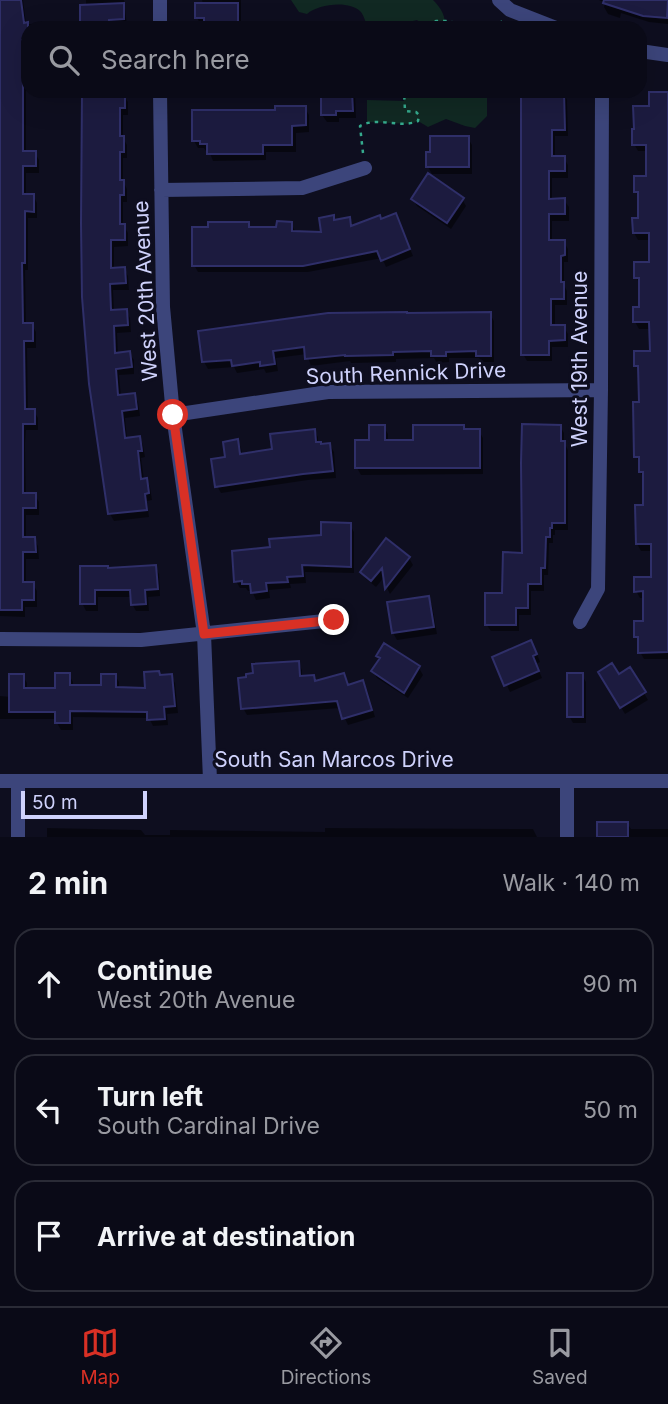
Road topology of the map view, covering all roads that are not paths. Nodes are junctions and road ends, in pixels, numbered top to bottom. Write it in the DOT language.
graph roads {
  1 [pos="160,0"];
  2 [pos="499,0"];
  3 [pos="160,21"];
  4 [pos="538,21"];
  5 [pos="647,52"];
  6 [pos="668,55"];
  7 [pos="160,98"];
  8 [pos="602,98"];
  9 [pos="365,168"];
  10 [pos="161,190"];
  11 [pos="601,390"];
  12 [pos="173,415"];
  13 [pos="334,620"];
  14 [pos="580,622"];
  15 [pos="204,634"];
  16 [pos="0,639"];
  17 [pos="210,780"];
  18 [pos="0,781"];
  19 [pos="18,781"];
  20 [pos="567,781"];
  21 [pos="668,781"];
  22 [pos="18,837"];
  23 [pos="567,837"];
  1 -- 3 [label="street"];
  2 -- 4 [label="street"];
  5 -- 6 [label="street"];
  7 -- 10 [label="street, West 20th Avenue"];
  8 -- 11 [label="street, West 19th Avenue"];
  9 -- 10 [label="street"];
  10 -- 12 [label="street, West 20th Avenue"];
  11 -- 12 [label="street, South Rennick Drive"];
  11 -- 14 [label="street, West 19th Avenue"];
  12 -- 15 [label="street, West 20th Avenue"];
  13 -- 15 [label="street"];
  15 -- 16 [label="street"];
  15 -- 17 [label="street, West 20th Avenue"];
  17 -- 19 [label="street, South San Marcos Drive"];
  17 -- 20 [label="street, South San Marcos Drive"];
  18 -- 19 [label="street, South San Marcos Drive"];
  19 -- 22 [label="street"];
  20 -- 21 [label="street, South San Marcos Drive"];
  20 -- 23 [label="street"];
}
